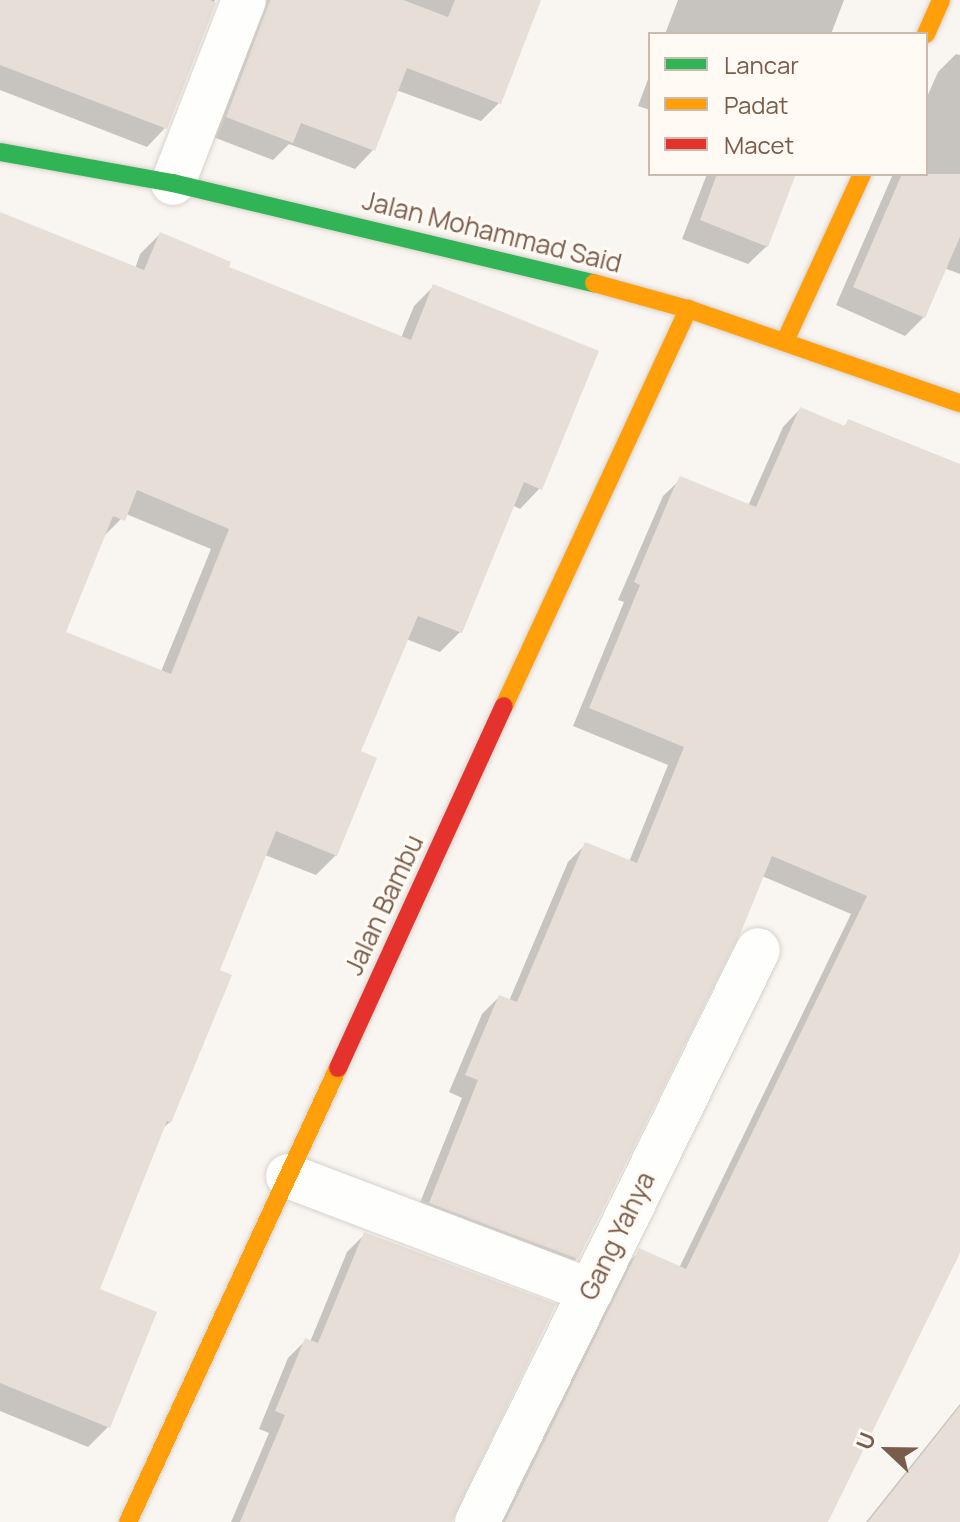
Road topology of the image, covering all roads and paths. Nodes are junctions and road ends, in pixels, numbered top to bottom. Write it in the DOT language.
graph roads {
  1 [pos="244,0"];
  2 [pos="941,0"];
  3 [pos="927,32"];
  4 [pos="0,152"];
  5 [pos="861,176"];
  6 [pos="173,183"];
  7 [pos="688,309"];
  8 [pos="785,341"];
  9 [pos="960,403"];
  10 [pos="758,950"];
  11 [pos="288,1176"];
  12 [pos="591,1291"];
  13 [pos="128,1522"];
  14 [pos="477,1522"];
  1 -- 6 [label="street"];
  2 -- 3 [label="street"];
  4 -- 6 [label="street, Jalan Mohammad Said"];
  5 -- 8 [label="street"];
  6 -- 7 [label="street, Jalan Mohammad Said"];
  7 -- 8 [label="street, Jalan Mohammad Said"];
  7 -- 11 [label="street, Jalan Bambu"];
  8 -- 9 [label="street, Jalan Mohammad Said"];
  10 -- 12 [label="street, Gang Yahya"];
  11 -- 12 [label="street"];
  11 -- 13 [label="street, Jalan Bambu"];
  12 -- 14 [label="street, Gang Yahya"];
}
